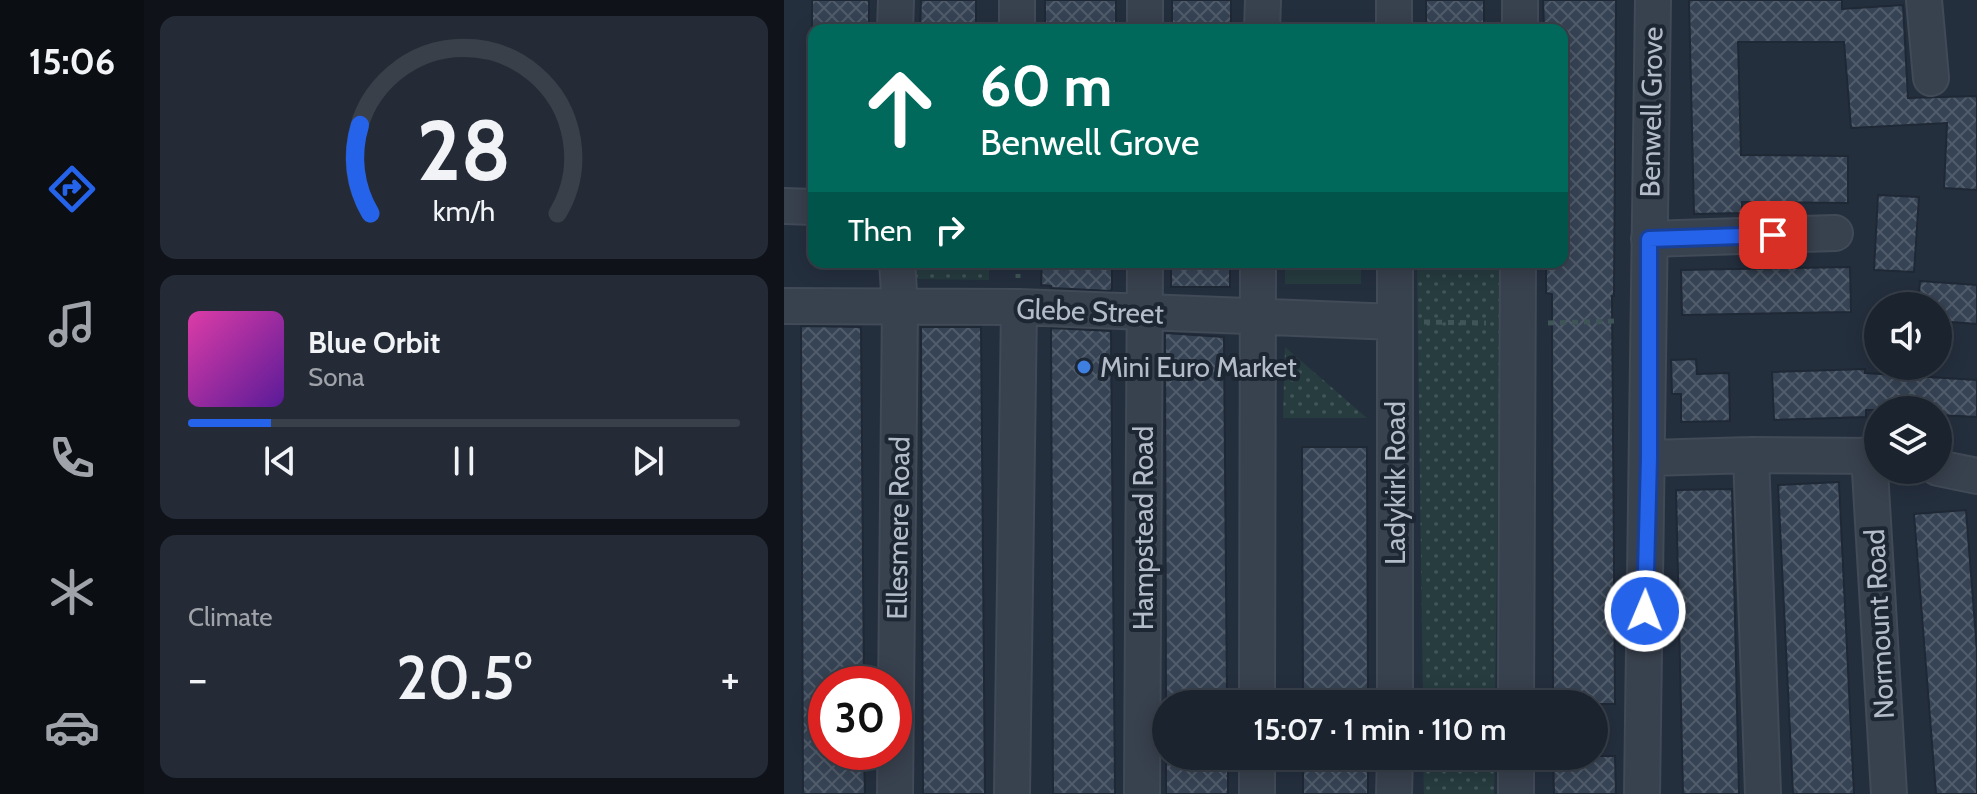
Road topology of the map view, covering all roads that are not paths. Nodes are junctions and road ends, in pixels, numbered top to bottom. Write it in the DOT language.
graph roads {
  1 [pos="896,0"];
  2 [pos="1017,0"];
  3 [pos="1145,0"];
  4 [pos="1263,0"];
  5 [pos="1394,0"];
  6 [pos="1520,0"];
  7 [pos="1653,0"];
  8 [pos="1924,0"];
  9 [pos="895,24"];
  10 [pos="1017,24"];
  11 [pos="1145,24"];
  12 [pos="1262,24"];
  13 [pos="1394,24"];
  14 [pos="1520,24"];
  15 [pos="1931,78"];
  16 [pos="784,206"];
  17 [pos="808,207"];
  18 [pos="1835,233"];
  19 [pos="1649,239"];
  20 [pos="897,268"];
  21 [pos="1145,268"];
  22 [pos="1258,268"];
  23 [pos="1395,268"];
  24 [pos="1518,268"];
  25 [pos="784,306"];
  26 [pos="900,307"];
  27 [pos="1019,307"];
  28 [pos="1145,313"];
  29 [pos="1257,318"];
  30 [pos="1395,322"];
  31 [pos="1751,455"];
  32 [pos="1864,455"];
  33 [pos="1649,458"];
  34 [pos="1952,471"];
  35 [pos="1977,476"];
  36 [pos="1874,484"];
  37 [pos="1257,690"];
  38 [pos="1395,690"];
  39 [pos="1516,690"];
  40 [pos="1257,770"];
  41 [pos="1395,770"];
  42 [pos="1516,770"];
  43 [pos="895,794"];
  44 [pos="1012,794"];
  45 [pos="1142,794"];
  46 [pos="1257,794"];
  47 [pos="1394,794"];
  48 [pos="1516,794"];
  49 [pos="1642,794"];
  50 [pos="1763,794"];
  51 [pos="1889,794"];
  1 -- 9 [label="street"];
  2 -- 10 [label="street"];
  3 -- 11 [label="street"];
  4 -- 12 [label="street"];
  5 -- 13 [label="street"];
  6 -- 14 [label="street"];
  7 -- 19 [label="street, Benwell Grove"];
  8 -- 15 [label="street"];
  16 -- 17 [label="street"];
  18 -- 19 [label="street"];
  19 -- 33 [label="street, Benwell Grove"];
  20 -- 26 [label="street, Ellesmere Road"];
  21 -- 28 [label="street, Hampstead Road"];
  22 -- 29 [label="street"];
  23 -- 30 [label="street, Ladykirk Road"];
  24 -- 39 [label="street"];
  25 -- 26 [label="street, Glebe Street"];
  26 -- 27 [label="street, Glebe Street"];
  26 -- 43 [label="street, Ellesmere Road"];
  27 -- 28 [label="street, Glebe Street"];
  27 -- 44 [label="street"];
  28 -- 29 [label="street, Glebe Street"];
  28 -- 45 [label="street, Hampstead Road"];
  29 -- 30 [label="street, Glebe Street"];
  29 -- 37 [label="street"];
  30 -- 38 [label="street, Ladykirk Road"];
  31 -- 32 [label="street"];
  31 -- 33 [label="street"];
  31 -- 50 [label="street"];
  33 -- 49 [label="street, Benwell Grove"];
  34 -- 35 [label="street"];
  36 -- 51 [label="street, Normount Road"];
  40 -- 46 [label="street"];
  41 -- 47 [label="street"];
  42 -- 48 [label="street"];
}
